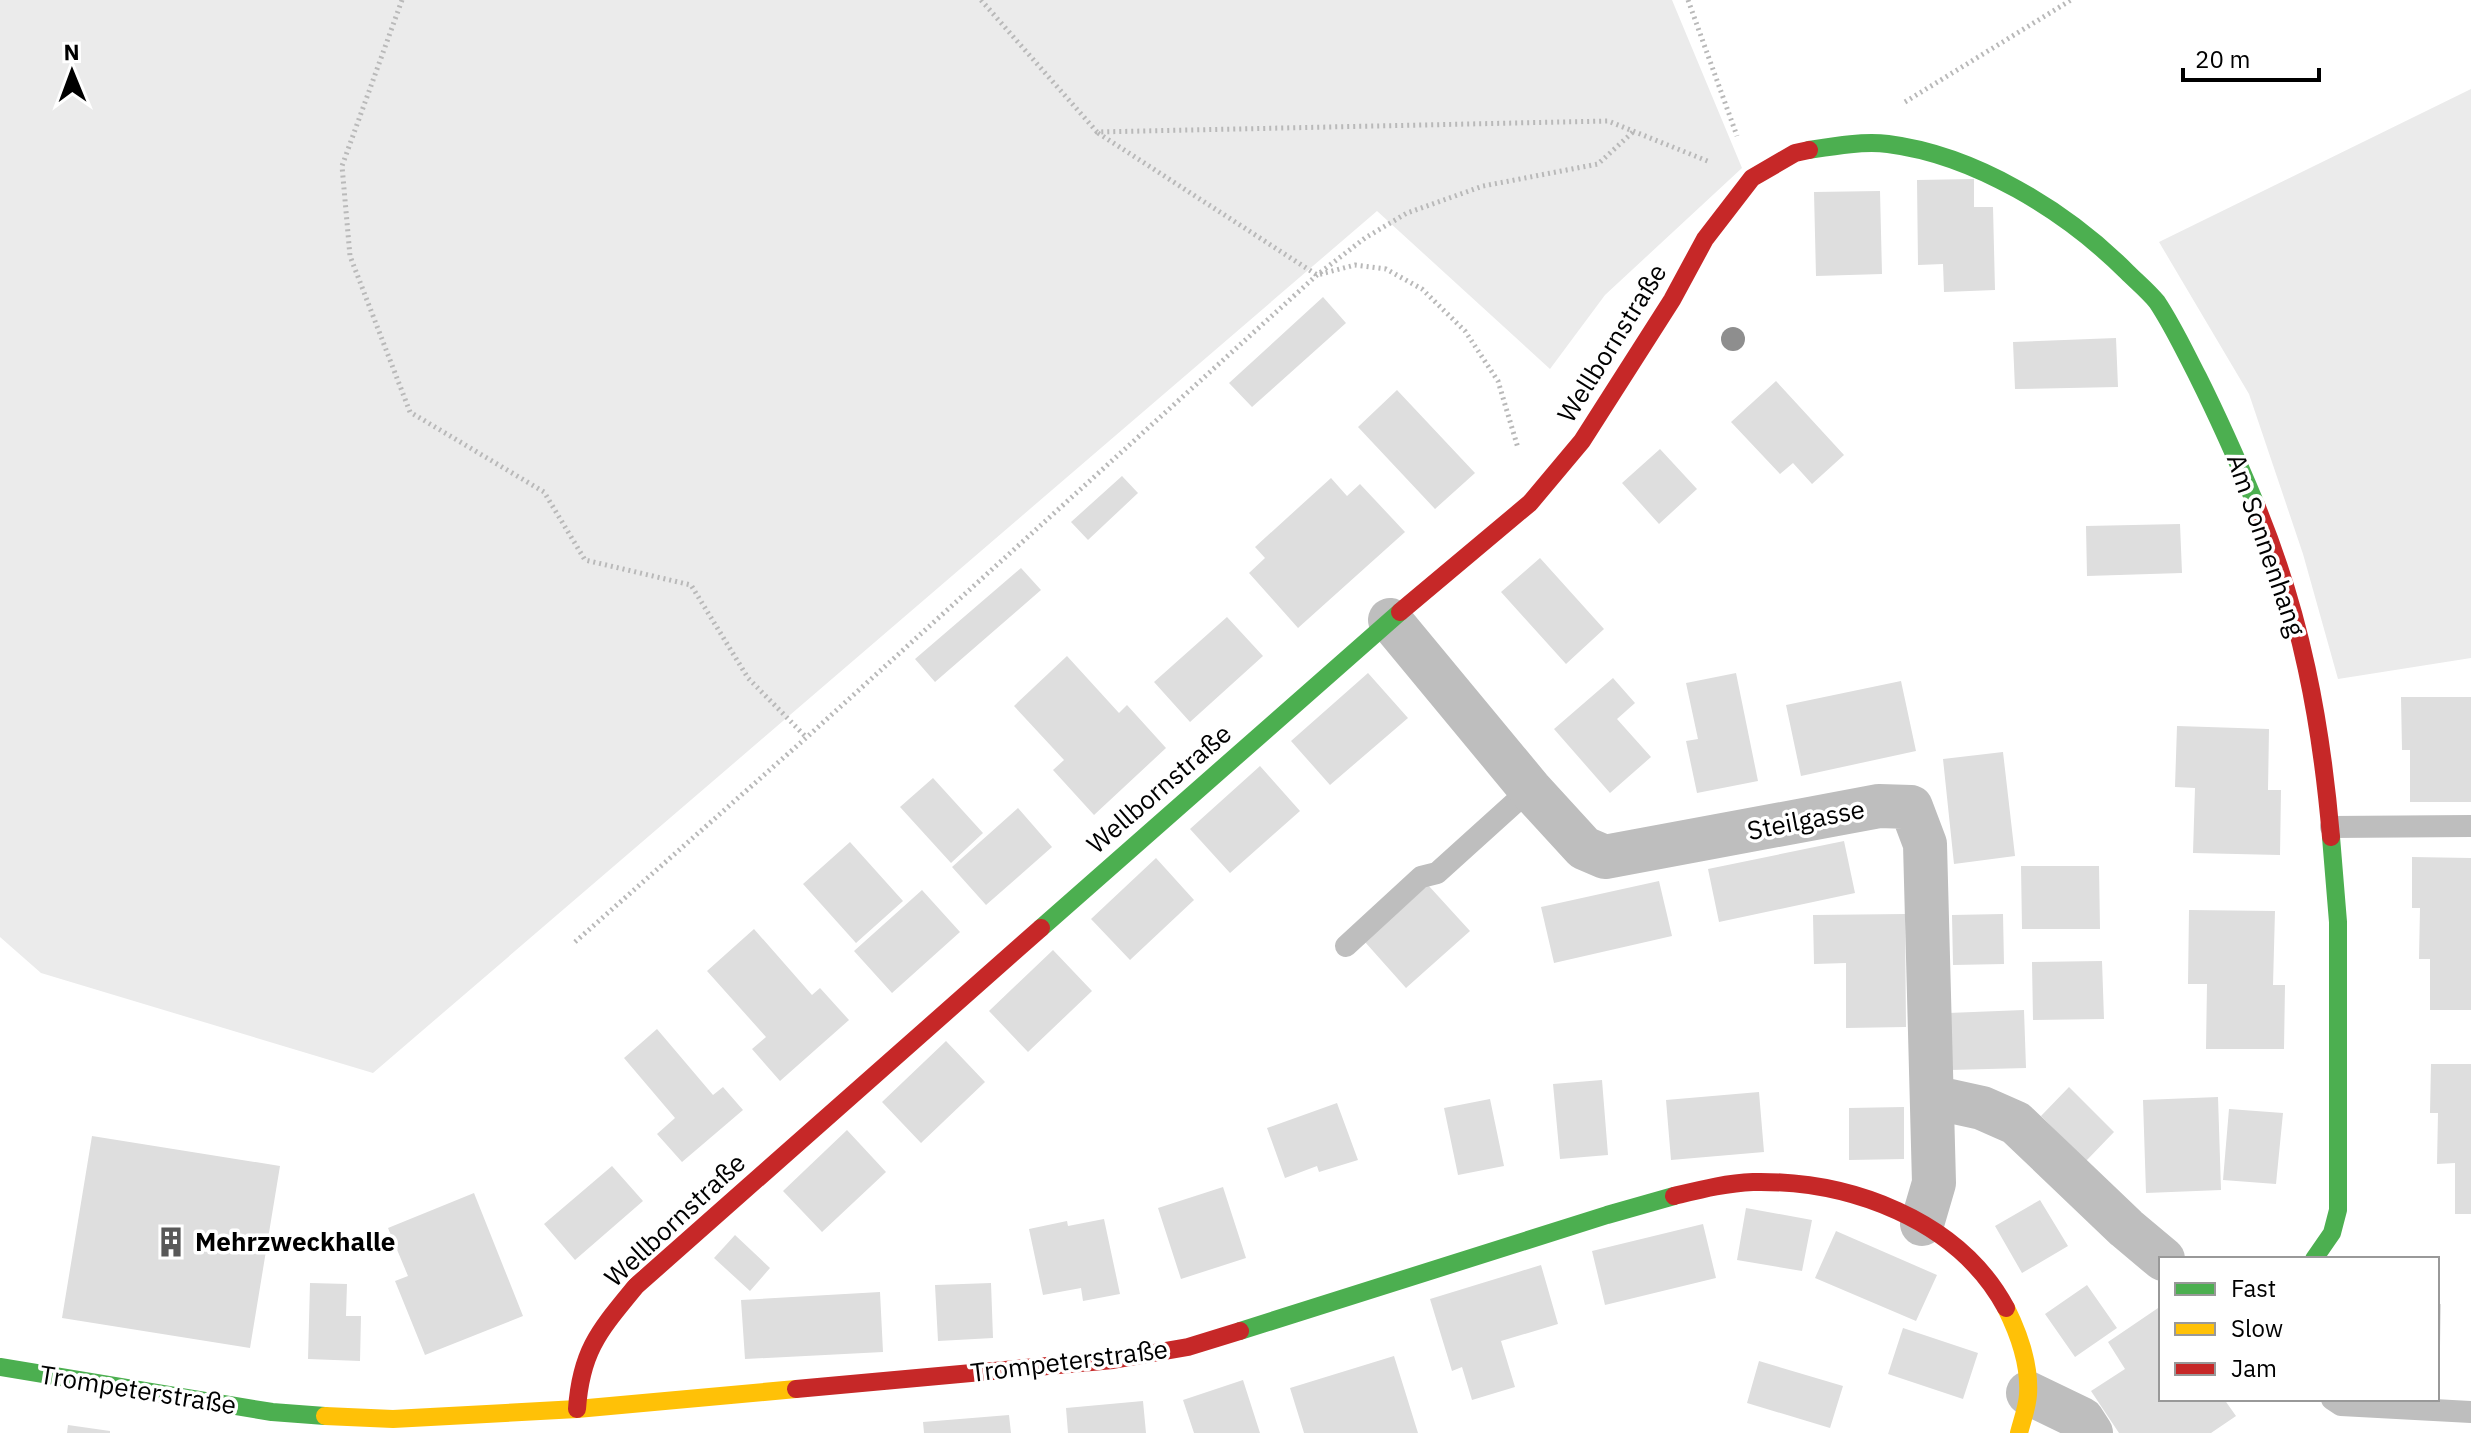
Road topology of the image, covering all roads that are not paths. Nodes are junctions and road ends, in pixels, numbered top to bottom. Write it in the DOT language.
graph roads {
  1 [pos="1752,178"];
  2 [pos="1390,620"];
  3 [pos="1530,789"];
  4 [pos="2471,826"];
  5 [pos="2331,827"];
  6 [pos="1346,946"];
  7 [pos="1932,1097"];
  8 [pos="1922,1224"];
  9 [pos="2161,1257"];
  10 [pos="2315,1257"];
  11 [pos="0,1367"];
  12 [pos="2335,1401"];
  13 [pos="577,1409"];
  14 [pos="2471,1412"];
  15 [pos="2023,1413"];
  16 [pos="2091,1433"];
  1 -- 2 [label="street, Wellbornstraße"];
  1 -- 5 [label="street, Am Sonnenhang"];
  2 -- 3 [label="street, Steilgasse"];
  2 -- 13 [label="street, Wellbornstraße"];
  3 -- 6 [label="lane"];
  3 -- 7 [label="street, Steilgasse"];
  4 -- 5 [label="lane"];
  5 -- 10 [label="street, Am Sonnenhang"];
  7 -- 8 [label="street, Steilgasse"];
  7 -- 9 [label="street"];
  8 -- 13 [label="street, Trompeterstraße"];
  8 -- 15 [label="street, Trompeterstraße"];
  11 -- 13 [label="street, Trompeterstraße"];
  12 -- 14 [label="lane"];
  15 -- 16 [label="street, Trompeterstraße"];
}
